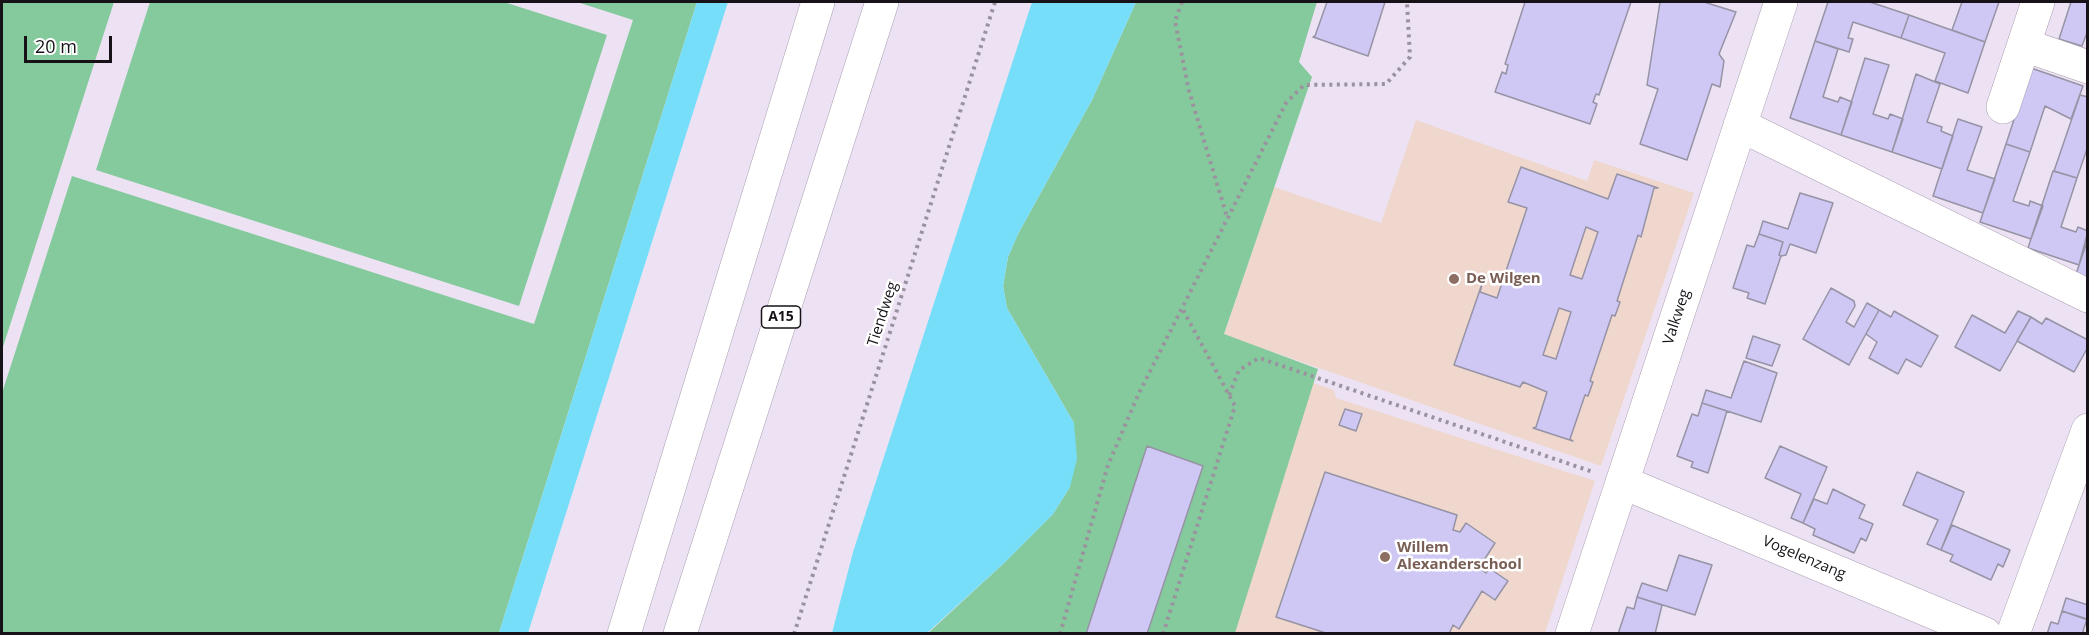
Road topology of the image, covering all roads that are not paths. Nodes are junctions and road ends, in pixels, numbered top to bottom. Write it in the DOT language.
graph roads {
  1 [pos="818,2"];
  2 [pos="882,2"];
  3 [pos="1781,2"];
  4 [pos="2038,2"];
  5 [pos="2024,45"];
  6 [pos="2088,67"];
  7 [pos="2003,107"];
  8 [pos="1740,125"];
  9 [pos="2088,296"];
  10 [pos="2088,430"];
  11 [pos="1622,482"];
  12 [pos="624,633"];
  13 [pos="680,633"];
  14 [pos="1572,633"];
  15 [pos="1985,633"];
  16 [pos="2013,633"];
  1 -- 12 [label="main road"];
  2 -- 13 [label="main road, A15"];
  3 -- 8 [label="main road, Valkweg"];
  4 -- 5 [label="main road"];
  5 -- 6 [label="main road"];
  5 -- 7 [label="main road"];
  8 -- 9 [label="main road"];
  8 -- 11 [label="main road, Valkweg"];
  10 -- 16 [label="main road"];
  11 -- 14 [label="main road, Valkweg"];
  11 -- 15 [label="main road, Vogelenzang"];
}
